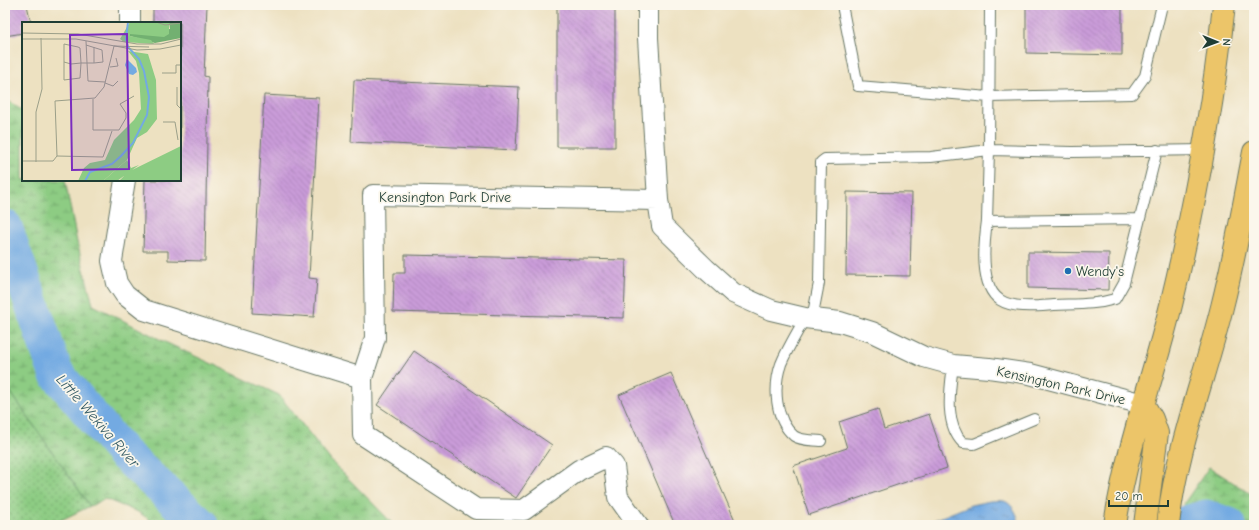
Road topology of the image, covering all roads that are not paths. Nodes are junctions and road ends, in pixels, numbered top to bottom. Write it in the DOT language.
graph roads {
  1 [pos="130,5"];
  2 [pos="648,5"];
  3 [pos="842,5"];
  4 [pos="990,5"];
  5 [pos="1162,5"];
  6 [pos="1224,5"];
  7 [pos="130,22"];
  8 [pos="990,97"];
  9 [pos="989,150"];
  10 [pos="1157,150"];
  11 [pos="1204,150"];
  12 [pos="1254,152"];
  13 [pos="124,181"];
  14 [pos="658,200"];
  15 [pos="1139,219"];
  16 [pos="987,222"];
  17 [pos="809,319"];
  18 [pos="953,366"];
  19 [pos="362,378"];
  20 [pos="1142,404"];
  21 [pos="1034,419"];
  22 [pos="821,441"];
  23 [pos="638,525"];
  24 [pos="1115,525"];
  25 [pos="1146,525"];
  26 [pos="1168,525"];
  1 -- 7 [label="street"];
  2 -- 14 [label="street, Kensington Park Drive"];
  3 -- 8 [label="lane"];
  4 -- 8 [label="lane"];
  5 -- 8 [label="lane"];
  6 -- 11 [label="main road"];
  8 -- 9 [label="lane"];
  9 -- 10 [label="lane"];
  9 -- 16 [label="lane"];
  9 -- 17 [label="lane"];
  10 -- 11 [label="lane"];
  10 -- 15 [label="lane"];
  11 -- 20 [label="main road"];
  12 -- 26 [label="main road"];
  13 -- 19 [label="street"];
  14 -- 17 [label="street, Kensington Park Drive"];
  14 -- 19 [label="street, Kensington Park Drive"];
  15 -- 16 [label="lane"];
  15 -- 16 [label="lane"];
  17 -- 18 [label="street, Kensington Park Drive"];
  17 -- 22 [label="lane"];
  18 -- 20 [label="street, Kensington Park Drive"];
  18 -- 21 [label="lane"];
  19 -- 23 [label="street"];
  20 -- 24 [label="main road"];
  20 -- 25 [label="main road"];
}
